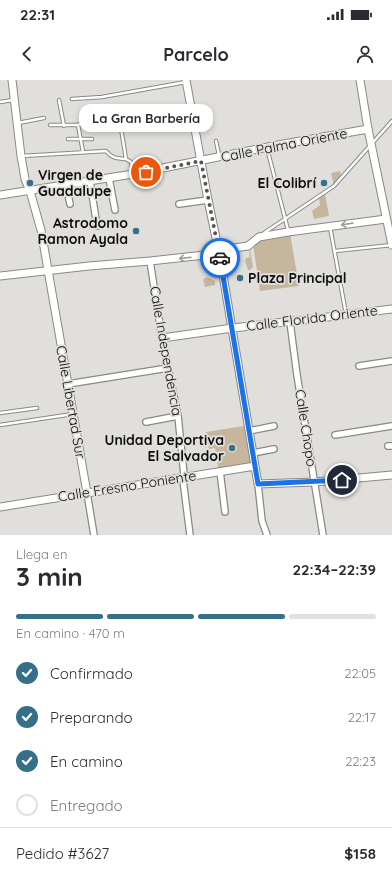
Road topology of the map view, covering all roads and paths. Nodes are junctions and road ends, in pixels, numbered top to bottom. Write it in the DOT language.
graph roads {
  1 [pos="12,80"];
  2 [pos="360,80"];
  3 [pos="186,81"];
  4 [pos="72,98"];
  5 [pos="14,100"];
  6 [pos="59,100"];
  7 [pos="0,102"];
  8 [pos="142,112"];
  9 [pos="44,118"];
  10 [pos="119,119"];
  11 [pos="392,121"];
  12 [pos="18,124"];
  13 [pos="50,125"];
  14 [pos="78,125"];
  15 [pos="64,126"];
  16 [pos="368,129"];
  17 [pos="68,139"];
  18 [pos="92,139"];
  19 [pos="81,140"];
  20 [pos="216,142"];
  21 [pos="371,144"];
  22 [pos="266,148"];
  23 [pos="83,152"];
  24 [pos="21,156"];
  25 [pos="219,157"];
  26 [pos="126,159"];
  27 [pos="201,161"];
  28 [pos="133,174"];
  29 [pos="109,178"];
  30 [pos="90,181"];
  31 [pos="66,185"];
  32 [pos="30,191"];
  33 [pos="0,195"];
  34 [pos="208,200"];
  35 [pos="70,204"];
  36 [pos="179,204"];
  37 [pos="115,210"];
  38 [pos="285,219"];
  39 [pos="386,219"];
  40 [pos="97,226"];
  41 [pos="330,226"];
  42 [pos="288,232"];
  43 [pos="259,237"];
  44 [pos="392,245"];
  45 [pos="218,251"];
  46 [pos="335,251"];
  47 [pos="150,261"];
  48 [pos="48,270"];
  49 [pos="0,276"];
  50 [pos="392,309"];
  51 [pos="346,315"];
  52 [pos="290,322"];
  53 [pos="232,328"];
  54 [pos="162,338"];
  55 [pos="392,361"];
  56 [pos="359,366"];
  57 [pos="168,368"];
  58 [pos="68,384"];
  59 [pos="37,408"];
  60 [pos="0,413"];
  61 [pos="74,414"];
  62 [pos="178,416"];
  63 [pos="146,422"];
  64 [pos="0,425"];
  65 [pos="274,426"];
  66 [pos="392,426"];
  67 [pos="249,430"];
  68 [pos="335,435"];
  69 [pos="274,449"];
  70 [pos="253,453"];
  71 [pos="255,466"];
  72 [pos="220,471"];
  73 [pos="392,475"];
  74 [pos="184,477"];
  75 [pos="314,482"];
  76 [pos="258,484"];
  77 [pos="87,493"];
  78 [pos="0,507"];
  79 [pos="224,512"];
  80 [pos="94,535"];
  81 [pos="190,535"];
  82 [pos="267,535"];
  83 [pos="323,535"];
  1 -- 5 [label="street, Calle Libertad Sur"];
  2 -- 16 [label="street"];
  3 -- 4 [label="lane"];
  3 -- 27 [label="street"];
  5 -- 7 [label="lane"];
  5 -- 12 [label="street, Calle Libertad Sur"];
  6 -- 15 [label="lane"];
  8 -- 10 [label="lane"];
  9 -- 12 [label="lane"];
  10 -- 14 [label="lane"];
  10 -- 26 [label="lane"];
  11 -- 21 [label="lane"];
  12 -- 24 [label="street, Calle Libertad Sur"];
  13 -- 15 [label="lane"];
  14 -- 15 [label="lane"];
  14 -- 19 [label="lane"];
  16 -- 21 [label="street"];
  16 -- 22 [label="street, Calle Palma Oriente"];
  17 -- 19 [label="lane"];
  18 -- 19 [label="lane"];
  19 -- 23 [label="lane"];
  20 -- 25 [label="lane"];
  21 -- 38 [label="lane"];
  21 -- 39 [label="street"];
  22 -- 25 [label="street, Calle Palma Oriente"];
  22 -- 38 [label="lane"];
  23 -- 24 [label="lane"];
  23 -- 26 [label="lane"];
  24 -- 32 [label="street, Calle Libertad Sur"];
  25 -- 27 [label="street, Calle Palma Oriente"];
  26 -- 28 [label="lane"];
  27 -- 28 [label="street, Calle Palma Oriente"];
  27 -- 34 [label="street"];
  28 -- 29 [label="street, Calle Palma Oriente"];
  29 -- 30 [label="street, Calle Palma Oriente"];
  29 -- 37 [label="street"];
  30 -- 31 [label="street, Calle Palma Oriente"];
  30 -- 40 [label="street"];
  31 -- 32 [label="street, Calle Palma Oriente"];
  31 -- 35 [label="street"];
  32 -- 33 [label="street, Calle Palma Oriente"];
  32 -- 48 [label="street, Calle Libertad Sur"];
  34 -- 36 [label="street"];
  34 -- 45 [label="street"];
  38 -- 42 [label="lane"];
  38 -- 43 [label="lane"];
  39 -- 41 [label="street, one-way"];
  39 -- 44 [label="street"];
  41 -- 42 [label="street"];
  41 -- 46 [label="lane"];
  42 -- 43 [label="street"];
  43 -- 45 [label="street"];
  44 -- 46 [label="lane"];
  45 -- 47 [label="street, one-way"];
  45 -- 53 [label="street"];
  46 -- 51 [label="lane"];
  47 -- 48 [label="street"];
  47 -- 54 [label="street, Calle Independencia"];
  48 -- 49 [label="street"];
  48 -- 58 [label="street, Calle Libertad Sur"];
  50 -- 51 [label="street, Calle Florida Oriente"];
  51 -- 52 [label="street, Calle Florida Oriente"];
  52 -- 53 [label="street, Calle Florida Oriente"];
  52 -- 75 [label="street, Calle Chopo"];
  53 -- 54 [label="street, Calle Florida Oriente"];
  53 -- 67 [label="street"];
  54 -- 57 [label="street, Calle Independencia"];
  55 -- 56 [label="street"];
  57 -- 58 [label="street"];
  57 -- 62 [label="street, Calle Independencia"];
  58 -- 61 [label="street, Calle Libertad Sur"];
  59 -- 60 [label="lane"];
  61 -- 64 [label="lane"];
  61 -- 77 [label="street, Calle Libertad Sur"];
  62 -- 63 [label="street"];
  62 -- 74 [label="street, Calle Independencia"];
  65 -- 67 [label="street"];
  66 -- 68 [label="street"];
  67 -- 70 [label="street"];
  69 -- 70 [label="street"];
  70 -- 71 [label="street"];
  71 -- 72 [label="street, Calle Fresno Poniente"];
  71 -- 76 [label="street"];
  72 -- 74 [label="street, Calle Fresno Poniente"];
  72 -- 79 [label="street"];
  73 -- 75 [label="street"];
  74 -- 77 [label="street, Calle Fresno Poniente"];
  74 -- 81 [label="street, Calle Independencia"];
  75 -- 76 [label="street"];
  75 -- 83 [label="street, Calle Chopo"];
  76 -- 82 [label="street"];
  77 -- 78 [label="street, Calle Fresno Poniente"];
  77 -- 80 [label="street, Calle Libertad Sur"];
}
